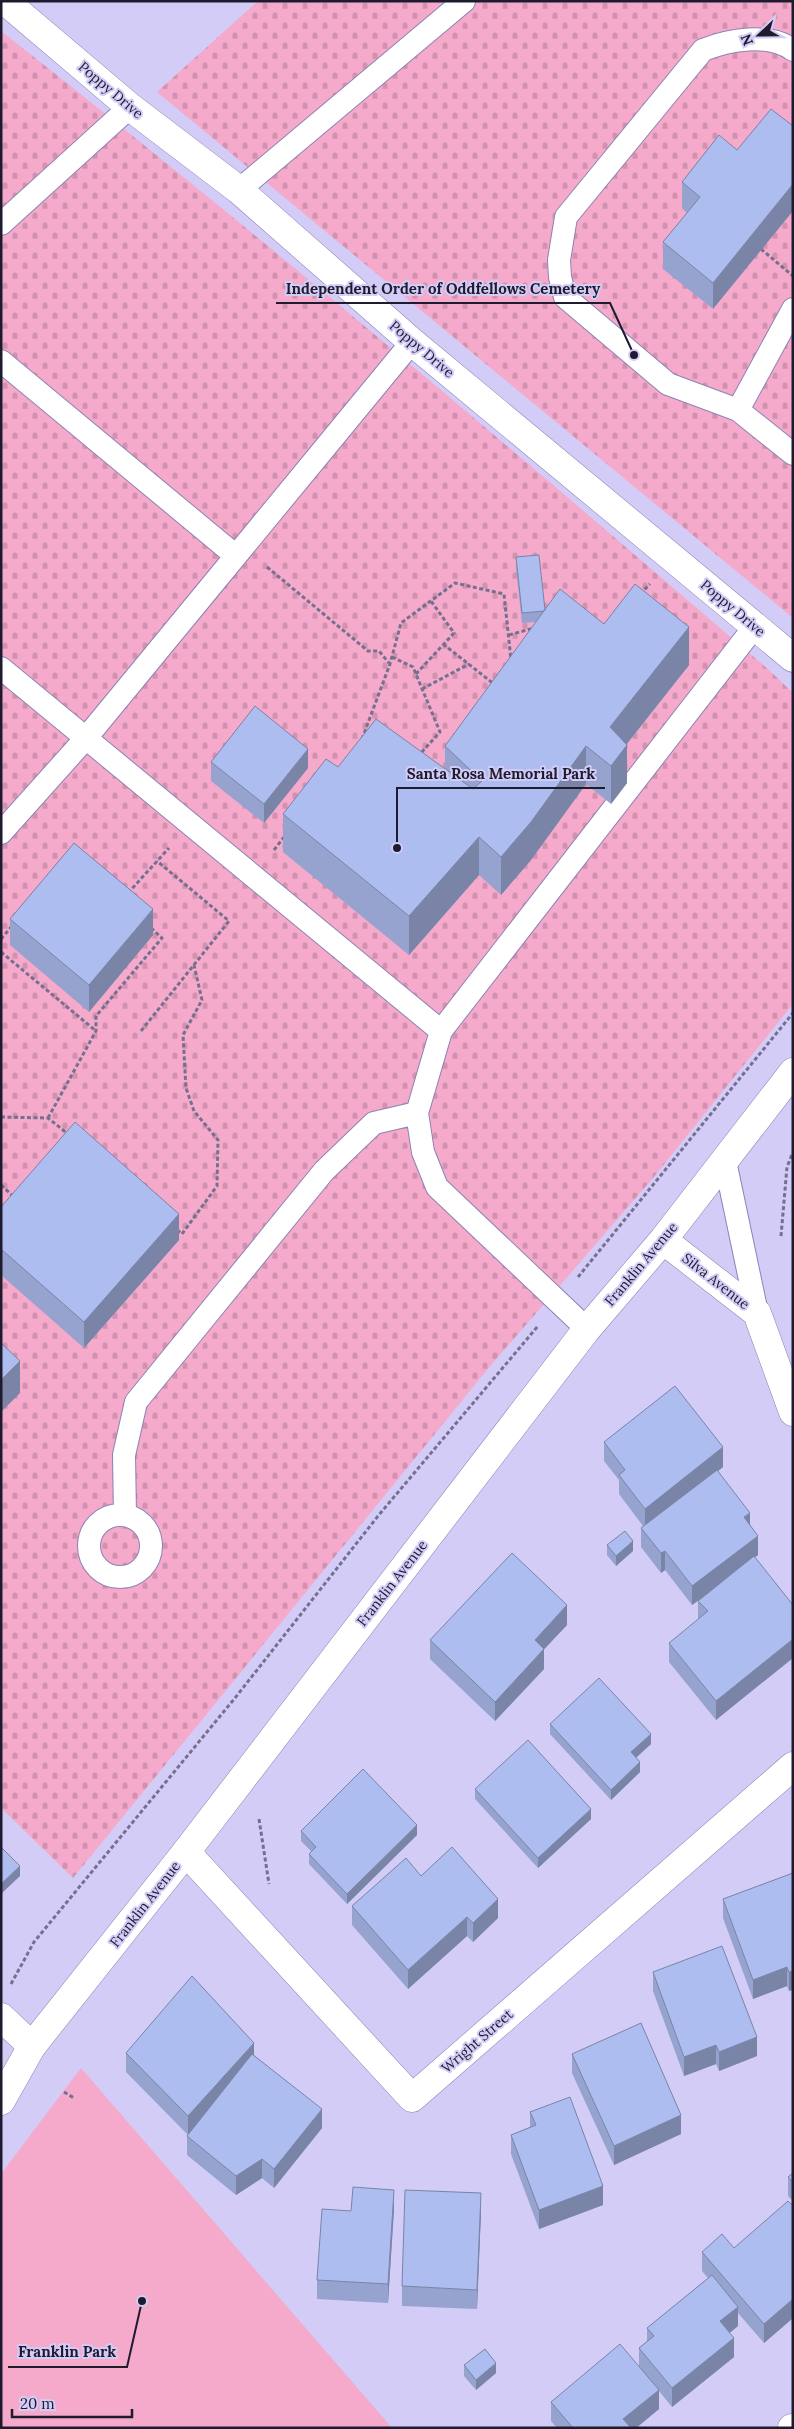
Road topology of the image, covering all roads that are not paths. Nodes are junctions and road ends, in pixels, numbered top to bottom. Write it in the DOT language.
graph roads {
  1 [pos="5,1"];
  2 [pos="464,1"];
  3 [pos="793,50"];
  4 [pos="130,107"];
  5 [pos="239,190"];
  6 [pos="1,224"];
  7 [pos="793,309"];
  8 [pos="412,342"];
  9 [pos="1,361"];
  10 [pos="738,410"];
  11 [pos="793,454"];
  12 [pos="236,556"];
  13 [pos="755,626"];
  14 [pos="793,658"];
  15 [pos="1,668"];
  16 [pos="86,738"];
  17 [pos="1,833"];
  18 [pos="441,1031"];
  19 [pos="793,1072"];
  20 [pos="418,1113"];
  21 [pos="725,1161"];
  22 [pos="663,1240"];
  23 [pos="757,1313"];
  24 [pos="587,1329"];
  25 [pos="793,1412"];
  26 [pos="125,1516"];
  27 [pos="793,1766"];
  28 [pos="186,1852"];
  29 [pos="1,2017"];
  30 [pos="32,2046"];
  31 [pos="1,2101"];
  1 -- 4 [label="street, Poppy Drive"];
  2 -- 5 [label="lane"];
  3 -- 10 [label="lane"];
  4 -- 5 [label="street, Poppy Drive"];
  4 -- 6 [label="lane"];
  5 -- 8 [label="street, Poppy Drive"];
  7 -- 10 [label="lane"];
  8 -- 12 [label="lane"];
  8 -- 13 [label="street, Poppy Drive"];
  9 -- 12 [label="lane"];
  10 -- 11 [label="lane"];
  12 -- 16 [label="lane"];
  13 -- 14 [label="street, Poppy Drive"];
  13 -- 18 [label="lane"];
  15 -- 16 [label="lane"];
  16 -- 17 [label="lane"];
  16 -- 18 [label="lane"];
  18 -- 20 [label="lane"];
  19 -- 21 [label="street, Franklin Avenue"];
  20 -- 24 [label="lane"];
  20 -- 26 [label="lane"];
  21 -- 22 [label="street, Franklin Avenue"];
  21 -- 23 [label="lane"];
  22 -- 23 [label="street, Silva Avenue"];
  22 -- 24 [label="street, Franklin Avenue"];
  23 -- 25 [label="street, Silva Avenue"];
  24 -- 28 [label="street, Franklin Avenue"];
  27 -- 28 [label="street, Wright Street"];
  28 -- 30 [label="street, Franklin Avenue"];
  29 -- 30 [label="street"];
  30 -- 31 [label="street, Franklin Avenue"];
}
